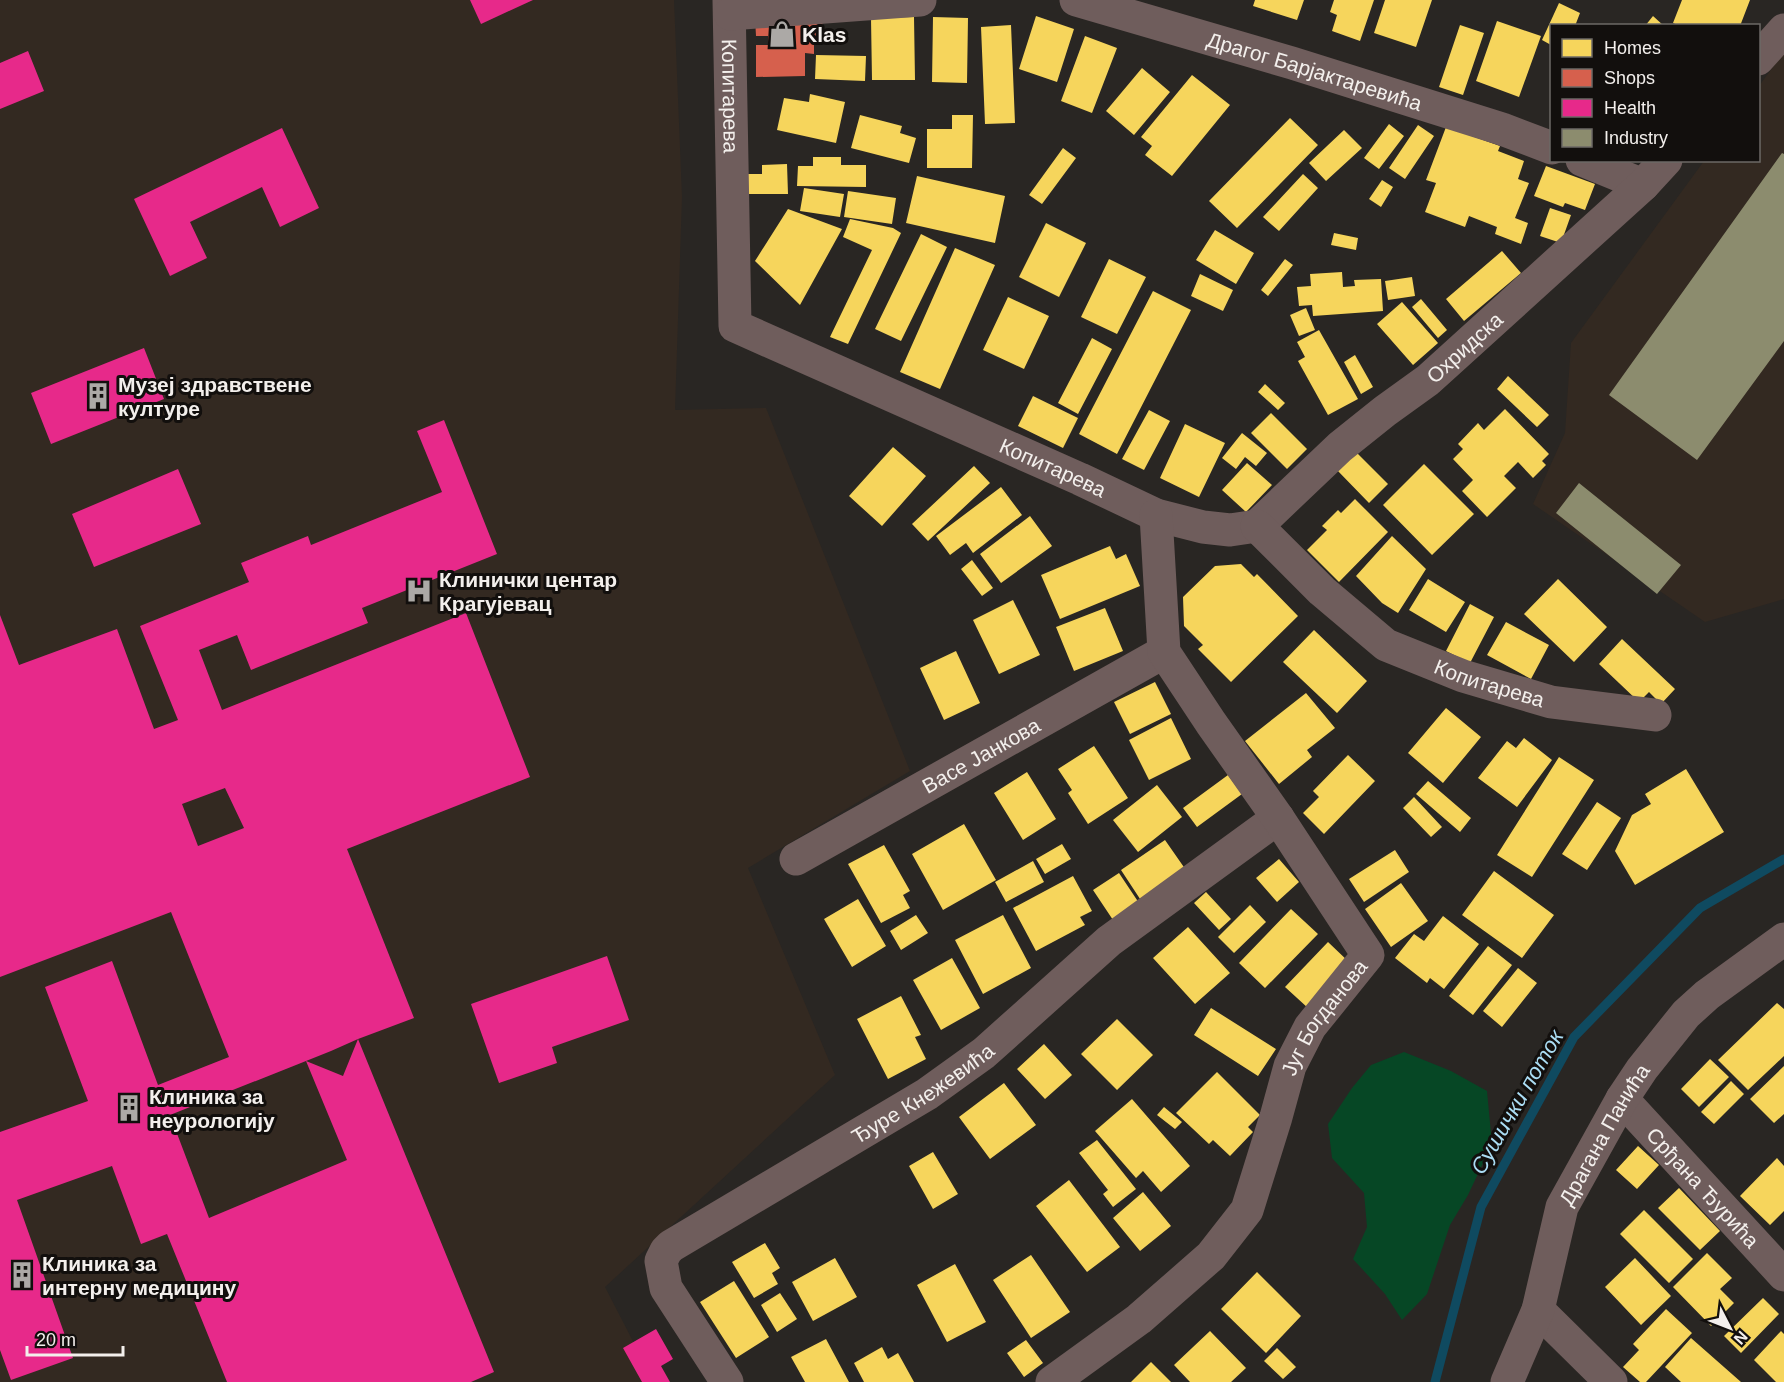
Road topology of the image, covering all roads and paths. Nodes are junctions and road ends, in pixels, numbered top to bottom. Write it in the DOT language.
graph roads {
  1 [pos="920,0"];
  2 [pos="1076,0"];
  3 [pos="730,7"];
  4 [pos="1784,30"];
  5 [pos="1760,57"];
  6 [pos="1550,148"];
  7 [pos="1587,162"];
  8 [pos="1664,162"];
  9 [pos="1643,185"];
  10 [pos="1156,515"];
  11 [pos="1257,526"];
  12 [pos="1164,652"];
  13 [pos="1655,715"];
  14 [pos="1278,818"];
  15 [pos="796,859"];
  16 [pos="1782,942"];
  17 [pos="1622,1099"];
  18 [pos="1784,1275"];
  19 [pos="1538,1310"];
  20 [pos="727,1382"];
  21 [pos="1052,1382"];
  22 [pos="1507,1382"];
  23 [pos="1611,1382"];
  1 -- 3 [label="street"];
  2 -- 6 [label="street, Драгог Барјактаревића"];
  3 -- 10 [label="street, Копитарева"];
  4 -- 5 [label="street"];
  7 -- 9 [label="street"];
  8 -- 9 [label="street, Охридска"];
  9 -- 11 [label="street, Охридска"];
  10 -- 11 [label="street, Копитарева"];
  10 -- 12 [label="street"];
  11 -- 13 [label="street, Копитарева"];
  12 -- 14 [label="street, Југ Богданова"];
  12 -- 15 [label="street, Васе Јанкова"];
  14 -- 20 [label="street, Ђуре Кнежевића"];
  14 -- 21 [label="street, Југ Богданова"];
  16 -- 17 [label="street, Драгана Панића"];
  17 -- 18 [label="street, Срђана Ђурића"];
  17 -- 19 [label="street, Драгана Панића"];
  19 -- 22 [label="street, Драгана Панића"];
  19 -- 23 [label="street"];
}
